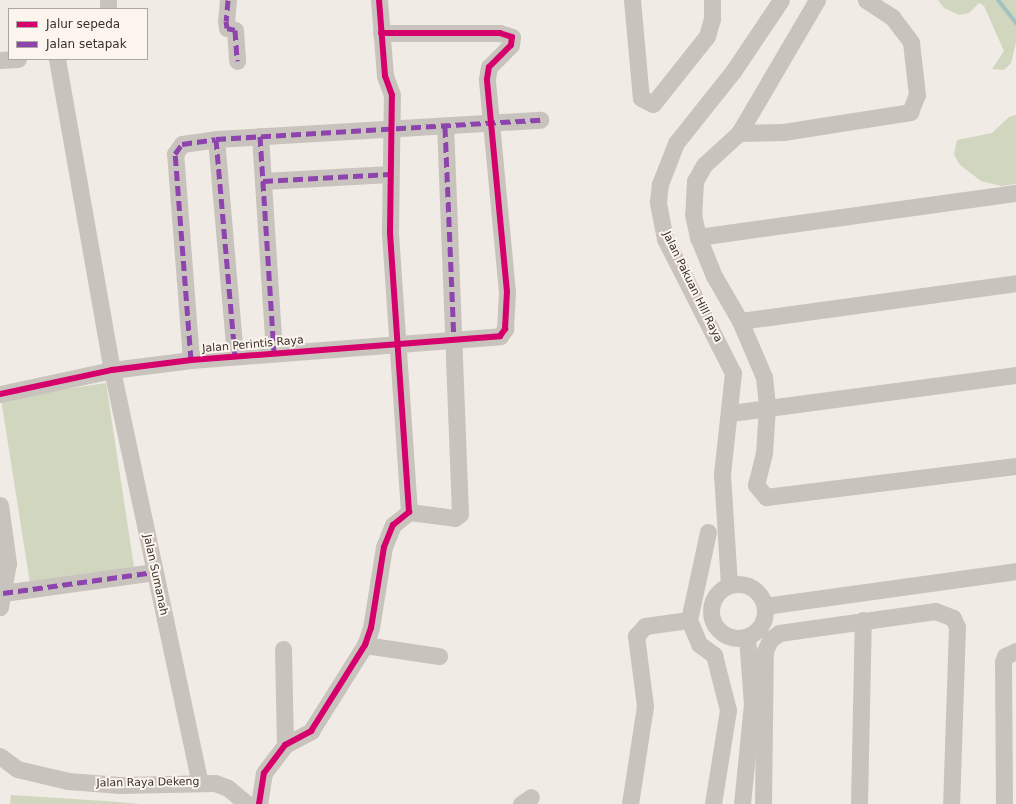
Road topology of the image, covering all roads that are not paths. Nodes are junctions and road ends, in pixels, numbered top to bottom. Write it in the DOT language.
graph roads {
  1 [pos="228,0"];
  2 [pos="379,0"];
  3 [pos="632,0"];
  4 [pos="712,0"];
  5 [pos="781,0"];
  6 [pos="817,0"];
  7 [pos="866,0"];
  8 [pos="381,33"];
  9 [pos="57,60"];
  10 [pos="237,61"];
  11 [pos="540,120"];
  12 [pos="493,124"];
  13 [pos="445,127"];
  14 [pos="391,129"];
  15 [pos="739,133"];
  16 [pos="260,136"];
  17 [pos="216,139"];
  18 [pos="390,174"];
  19 [pos="263,181"];
  20 [pos="1016,193"];
  21 [pos="698,237"];
  22 [pos="1016,284"];
  23 [pos="740,321"];
  24 [pos="454,340"];
  25 [pos="397,344"];
  26 [pos="274,352"];
  27 [pos="235,356"];
  28 [pos="191,360"];
  29 [pos="112,370"];
  30 [pos="1016,375"];
  31 [pos="0,394"];
  32 [pos="768,407"];
  33 [pos="731,413"];
  34 [pos="1016,466"];
  35 [pos="0,505"];
  36 [pos="409,512"];
  37 [pos="708,532"];
  38 [pos="1016,571"];
  39 [pos="155,572"];
  40 [pos="729,585"];
  41 [pos="2,600"];
  42 [pos="765,606"];
  43 [pos="689,620"];
  44 [pos="863,620"];
  45 [pos="747,638"];
  46 [pos="365,645"];
  47 [pos="283,649"];
  48 [pos="1016,651"];
  49 [pos="439,656"];
  50 [pos="284,745"];
  51 [pos="0,756"];
  52 [pos="1010,757"];
  53 [pos="199,781"];
  54 [pos="246,804"];
  55 [pos="259,804"];
  56 [pos="630,804"];
  57 [pos="713,804"];
  58 [pos="742,804"];
  59 [pos="763,804"];
  60 [pos="859,804"];
  61 [pos="951,804"];
  62 [pos="1004,804"];
  1 -- 10 [label="street"];
  2 -- 8 [label="street"];
  3 -- 4 [label="street"];
  5 -- 33 [label="street, Jalan Pakuan Hill Raya"];
  6 -- 15 [label="street"];
  7 -- 15 [label="street"];
  8 -- 12 [label="street, Jalan Perintis Raya"];
  8 -- 14 [label="street"];
  9 -- 29 [label="street, Jalan Sumanah"];
  11 -- 12 [label="street"];
  12 -- 13 [label="street"];
  12 -- 24 [label="street, Jalan Perintis Raya"];
  13 -- 14 [label="street"];
  13 -- 24 [label="street"];
  14 -- 16 [label="street"];
  14 -- 18 [label="street"];
  15 -- 21 [label="street"];
  16 -- 17 [label="street"];
  16 -- 19 [label="street"];
  17 -- 27 [label="street"];
  17 -- 28 [label="street"];
  18 -- 19 [label="street"];
  18 -- 25 [label="street"];
  19 -- 26 [label="street"];
  20 -- 21 [label="street"];
  21 -- 23 [label="street"];
  22 -- 23 [label="street"];
  23 -- 32 [label="street"];
  24 -- 25 [label="street, Jalan Perintis Raya"];
  24 -- 36 [label="street"];
  25 -- 26 [label="street, Jalan Perintis Raya"];
  25 -- 36 [label="street"];
  26 -- 27 [label="street, Jalan Perintis Raya"];
  27 -- 28 [label="street, Jalan Perintis Raya"];
  28 -- 29 [label="street, Jalan Perintis Raya"];
  29 -- 31 [label="street, Jalan Perintis Raya"];
  29 -- 39 [label="street, Jalan Sumanah"];
  30 -- 32 [label="street"];
  32 -- 33 [label="street"];
  32 -- 34 [label="street"];
  33 -- 40 [label="street, Jalan Pakuan Hill Raya"];
  35 -- 41 [label="street"];
  36 -- 46 [label="street"];
  37 -- 43 [label="street"];
  38 -- 42 [label="street"];
  39 -- 41 [label="street"];
  39 -- 53 [label="street, Jalan Sumanah"];
  40 -- 42 [label="street"];
  40 -- 45 [label="street"];
  42 -- 45 [label="street"];
  43 -- 56 [label="street"];
  43 -- 57 [label="street"];
  44 -- 59 [label="street"];
  44 -- 60 [label="street"];
  44 -- 61 [label="street"];
  45 -- 58 [label="street"];
  46 -- 49 [label="street"];
  46 -- 50 [label="street"];
  47 -- 50 [label="street"];
  48 -- 52 [label="street"];
  50 -- 55 [label="street"];
  51 -- 53 [label="street, Jalan Raya Dekeng"];
  52 -- 62 [label="street"];
  53 -- 54 [label="street, Jalan Raya Dekeng"];
}
